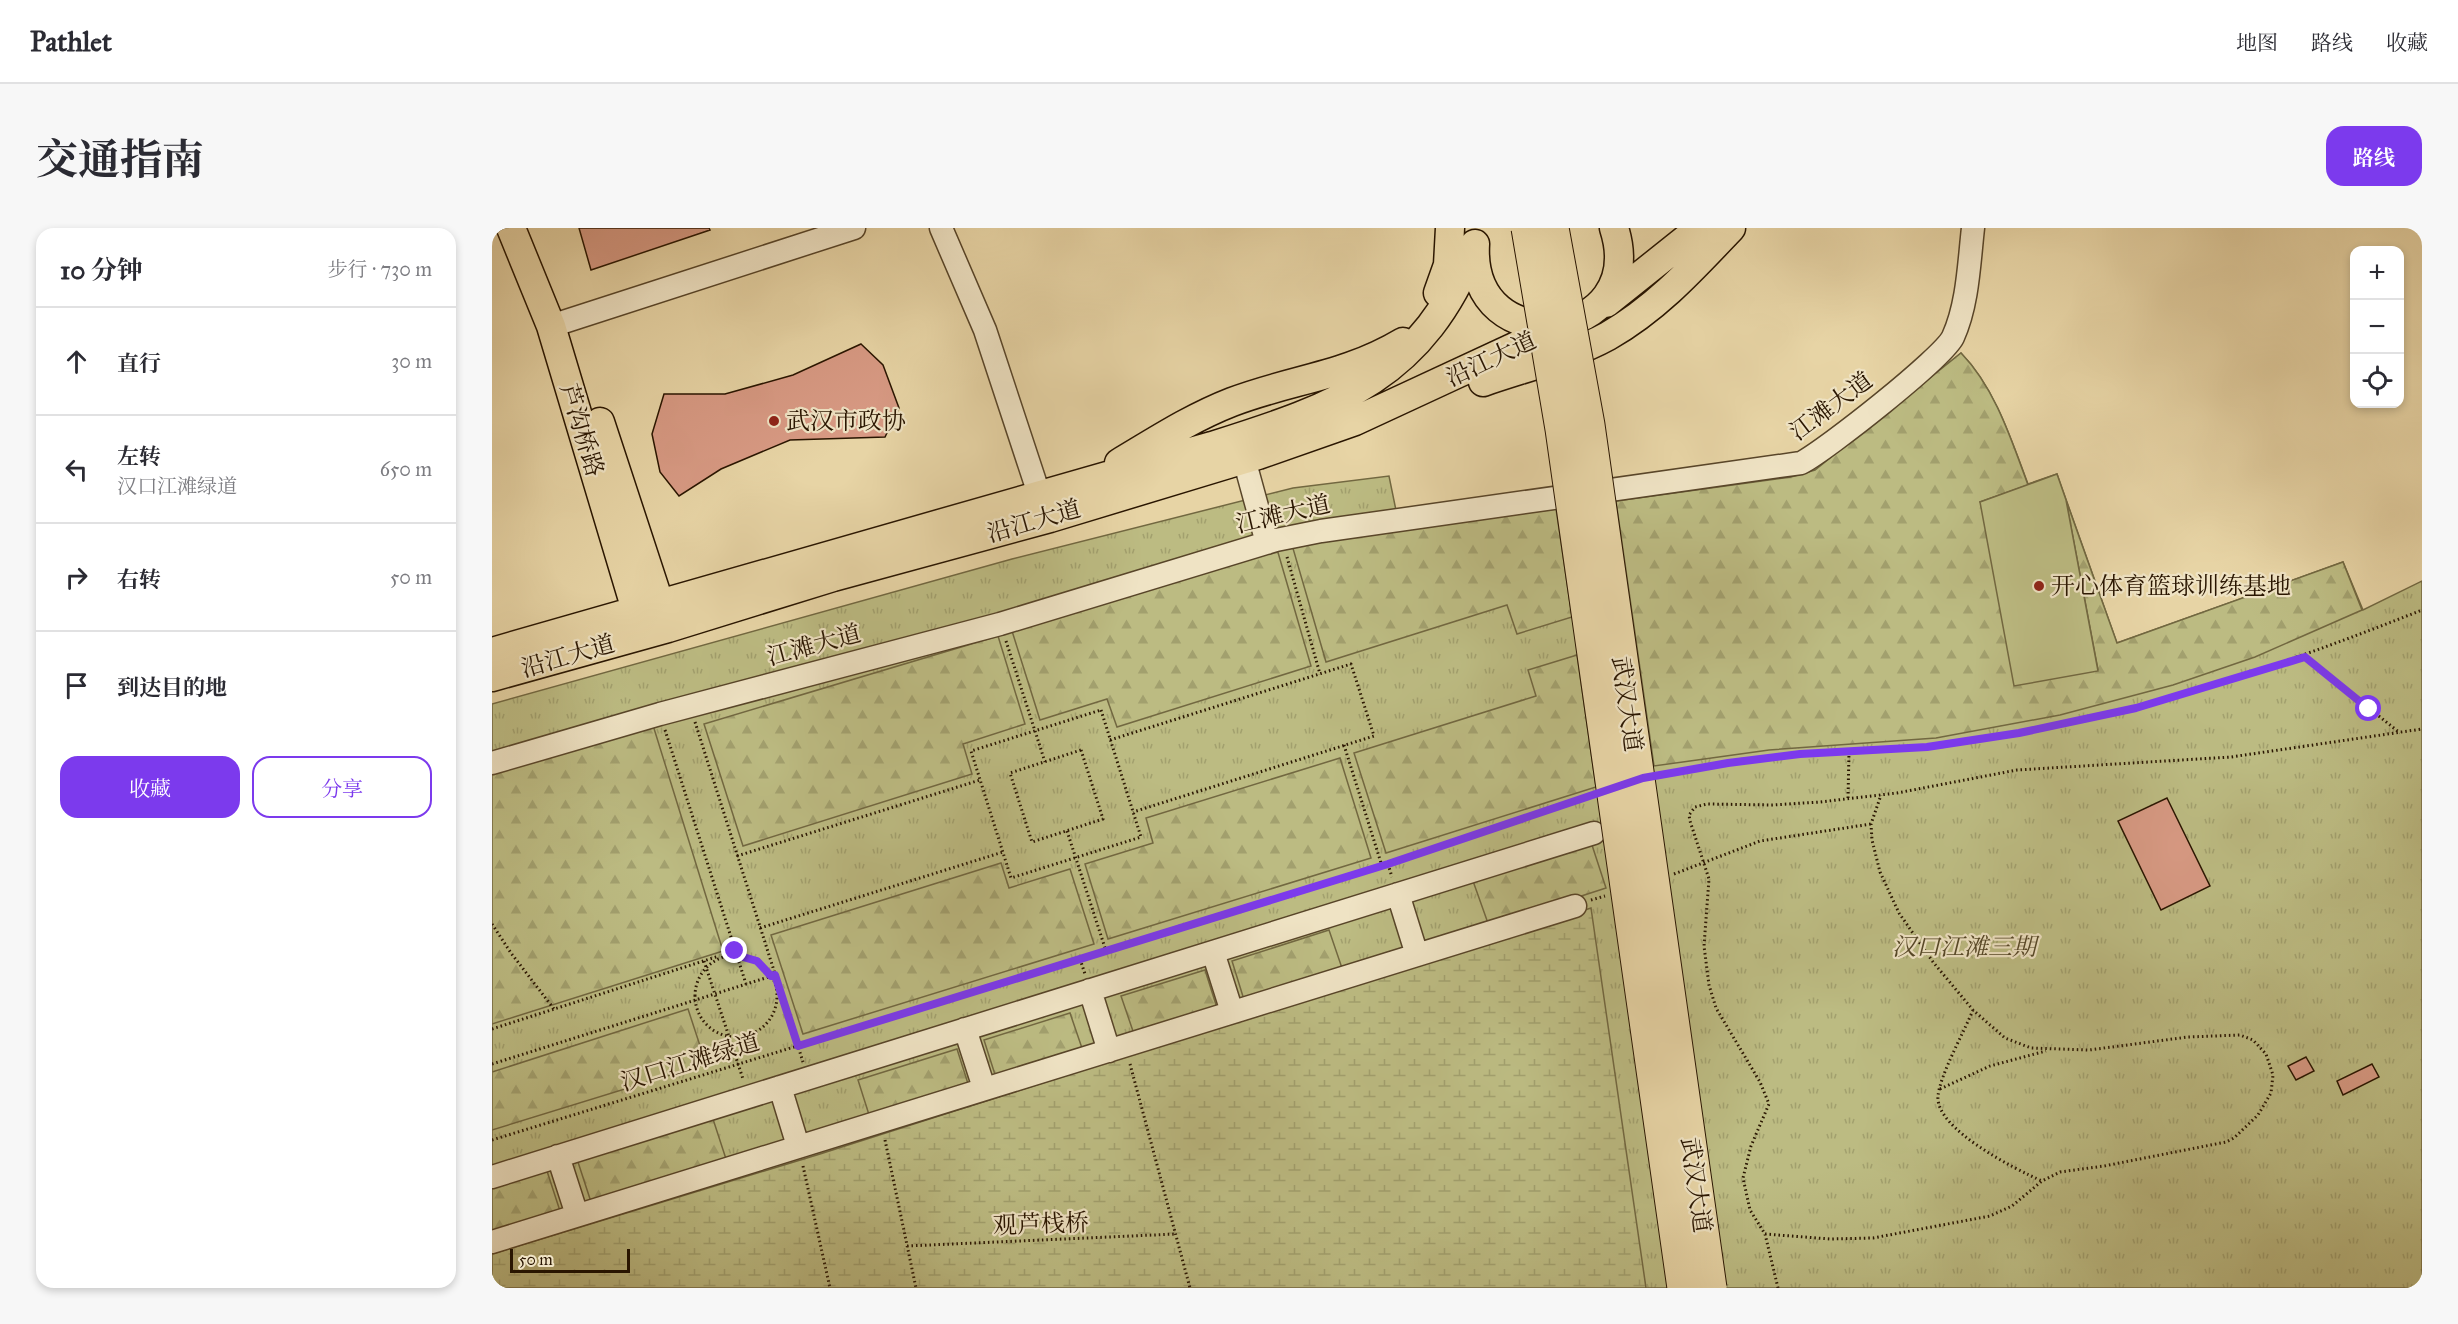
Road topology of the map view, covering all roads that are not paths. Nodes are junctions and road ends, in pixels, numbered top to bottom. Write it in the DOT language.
graph roads {
  1 [pos="511,228"];
  2 [pos="530,228"];
  3 [pos="854,228"];
  4 [pos="941,228"];
  5 [pos="1450,228"];
  6 [pos="1528,228"];
  7 [pos="1552,228"];
  8 [pos="1614,228"];
  9 [pos="1700,228"];
  10 [pos="1731,228"];
  11 [pos="1973,228"];
  12 [pos="1477,236"];
  13 [pos="1596,308"];
  14 [pos="1440,317"];
  15 [pos="558,323"];
  16 [pos="1562,325"];
  17 [pos="1417,333"];
  18 [pos="1355,421"];
  19 [pos="1251,457"];
  20 [pos="1089,482"];
  21 [pos="1040,496"];
  22 [pos="1275,540"];
  23 [pos="652,620"];
  24 [pos="492,652"];
  25 [pos="492,677"];
  26 [pos="492,763"];
  27 [pos="1594,833"];
  28 [pos="1398,894"];
  29 [pos="1575,906"];
  30 [pos="1213,952"];
  31 [pos="1417,955"];
  32 [pos="1090,990"];
  33 [pos="1232,1012"];
  34 [pos="965,1029"];
  35 [pos="1109,1051"];
  36 [pos="780,1087"];
  37 [pos="984,1088"];
  38 [pos="798,1146"];
  39 [pos="558,1156"];
  40 [pos="492,1177"];
  41 [pos="577,1215"];
  42 [pos="492,1242"];
  43 [pos="1684,1288"];
  44 [pos="1710,1288"];
  1 -- 15 [label="main road, 芦沟桥路"];
  2 -- 15 [label="main road, 芦沟桥路"];
  3 -- 15 [label="street"];
  4 -- 21 [label="street"];
  5 -- 17 [label="main road"];
  6 -- 43 [label="highway, 武汉大道, bridge"];
  7 -- 44 [label="highway, 武汉大道, bridge"];
  8 -- 13 [label="main road"];
  9 -- 13 [label="main road, 沿江大道"];
  10 -- 18 [label="main road"];
  11 -- 22 [label="street, 江滩大道"];
  12 -- 14 [label="main road, 沿江大道"];
  12 -- 16 [label="main road"];
  13 -- 16 [label="main road, 沿江大道"];
  14 -- 17 [label="main road"];
  14 -- 20 [label="main road, 沿江大道"];
  15 -- 23 [label="main road, 芦沟桥路"];
  16 -- 18 [label="main road, 沿江大道"];
  17 -- 20 [label="main road"];
  18 -- 19 [label="main road, 沿江大道"];
  19 -- 22 [label="street"];
  19 -- 23 [label="main road, 沿江大道"];
  20 -- 21 [label="main road, 沿江大道"];
  21 -- 23 [label="main road, 沿江大道"];
  22 -- 26 [label="street, 江滩大道"];
  23 -- 24 [label="main road, 沿江大道"];
  23 -- 25 [label="main road, 沿江大道"];
  27 -- 28 [label="street"];
  28 -- 30 [label="street"];
  28 -- 31 [label="street"];
  29 -- 31 [label="street"];
  30 -- 32 [label="street"];
  30 -- 33 [label="street"];
  31 -- 33 [label="street"];
  32 -- 34 [label="street"];
  32 -- 35 [label="street"];
  33 -- 35 [label="street"];
  34 -- 36 [label="street"];
  34 -- 37 [label="street"];
  35 -- 37 [label="street"];
  36 -- 38 [label="street"];
  36 -- 39 [label="street"];
  37 -- 38 [label="street"];
  38 -- 41 [label="street"];
  39 -- 40 [label="street"];
  39 -- 41 [label="street"];
  41 -- 42 [label="street"];
}
